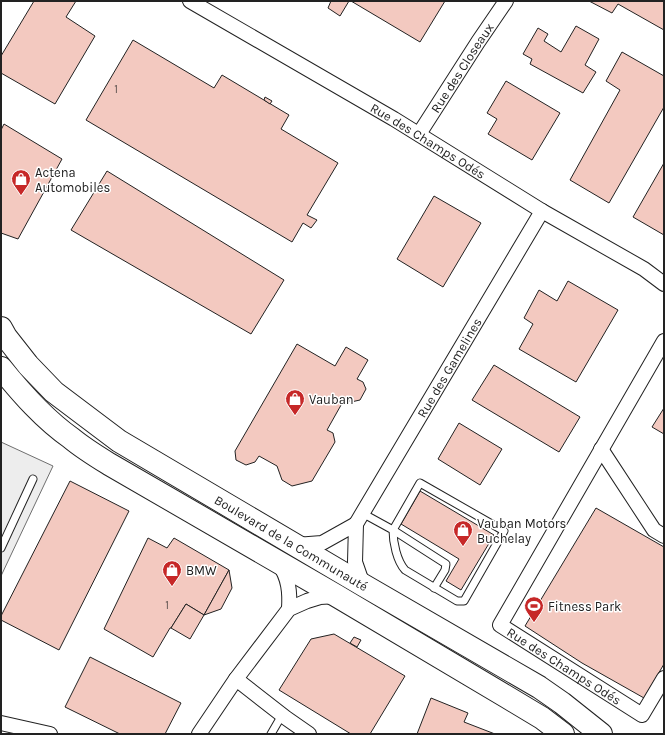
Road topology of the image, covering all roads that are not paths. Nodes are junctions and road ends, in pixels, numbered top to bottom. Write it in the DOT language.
graph roads {
  1 [pos="190,1"];
  2 [pos="506,1"];
  3 [pos="419,134"];
  4 [pos="542,211"];
  5 [pos="664,284"];
  6 [pos="1,328"];
  7 [pos="664,341"];
  8 [pos="1,368"];
  9 [pos="601,449"];
  10 [pos="33,479"];
  11 [pos="359,519"];
  12 [pos="393,530"];
  13 [pos="664,536"];
  14 [pos="296,545"];
  15 [pos="1,548"];
  16 [pos="278,562"];
  17 [pos="363,585"];
  18 [pos="434,588"];
  19 [pos="337,596"];
  20 [pos="289,609"];
  21 [pos="664,678"];
  22 [pos="236,679"];
  23 [pos="282,715"];
  24 [pos="1,723"];
  25 [pos="50,734"];
  26 [pos="199,734"];
  27 [pos="271,734"];
  28 [pos="309,734"];
  29 [pos="564,734"];
  30 [pos="601,734"];
  1 -- 3 [label="street, Rue des Champs Odés"];
  2 -- 3 [label="street, Rue des Closeaux"];
  3 -- 4 [label="street, Rue des Champs Odés"];
  4 -- 5 [label="street, Rue des Champs Odés"];
  4 -- 11 [label="street, Rue des Gamelines"];
  6 -- 14 [label="main road, Boulevard de la Communauté"];
  7 -- 9 [label="street, Rue des Champs Odés"];
  8 -- 16 [label="main road, Boulevard de la Communauté"];
  9 -- 13 [label="street"];
  9 -- 21 [label="street, Rue des Champs Odés"];
  10 -- 15 [label="lane"];
  11 -- 12 [label="lane"];
  11 -- 14 [label="street"];
  11 -- 17 [label="street, Rue des Gamelines"];
  12 -- 18 [label="lane"];
  12 -- 18 [label="lane"];
  12 -- 18 [label="lane"];
  14 -- 17 [label="main road, Boulevard de la Communauté"];
  16 -- 19 [label="main road, Boulevard de la Communauté"];
  16 -- 20 [label="street"];
  17 -- 30 [label="main road, Boulevard de la Communauté"];
  19 -- 20 [label="street"];
  19 -- 29 [label="main road, Boulevard de la Communauté"];
  20 -- 22 [label="street"];
  22 -- 23 [label="street"];
  22 -- 26 [label="street"];
  23 -- 27 [label="lane"];
  23 -- 28 [label="street"];
  24 -- 25 [label="street"];
}
